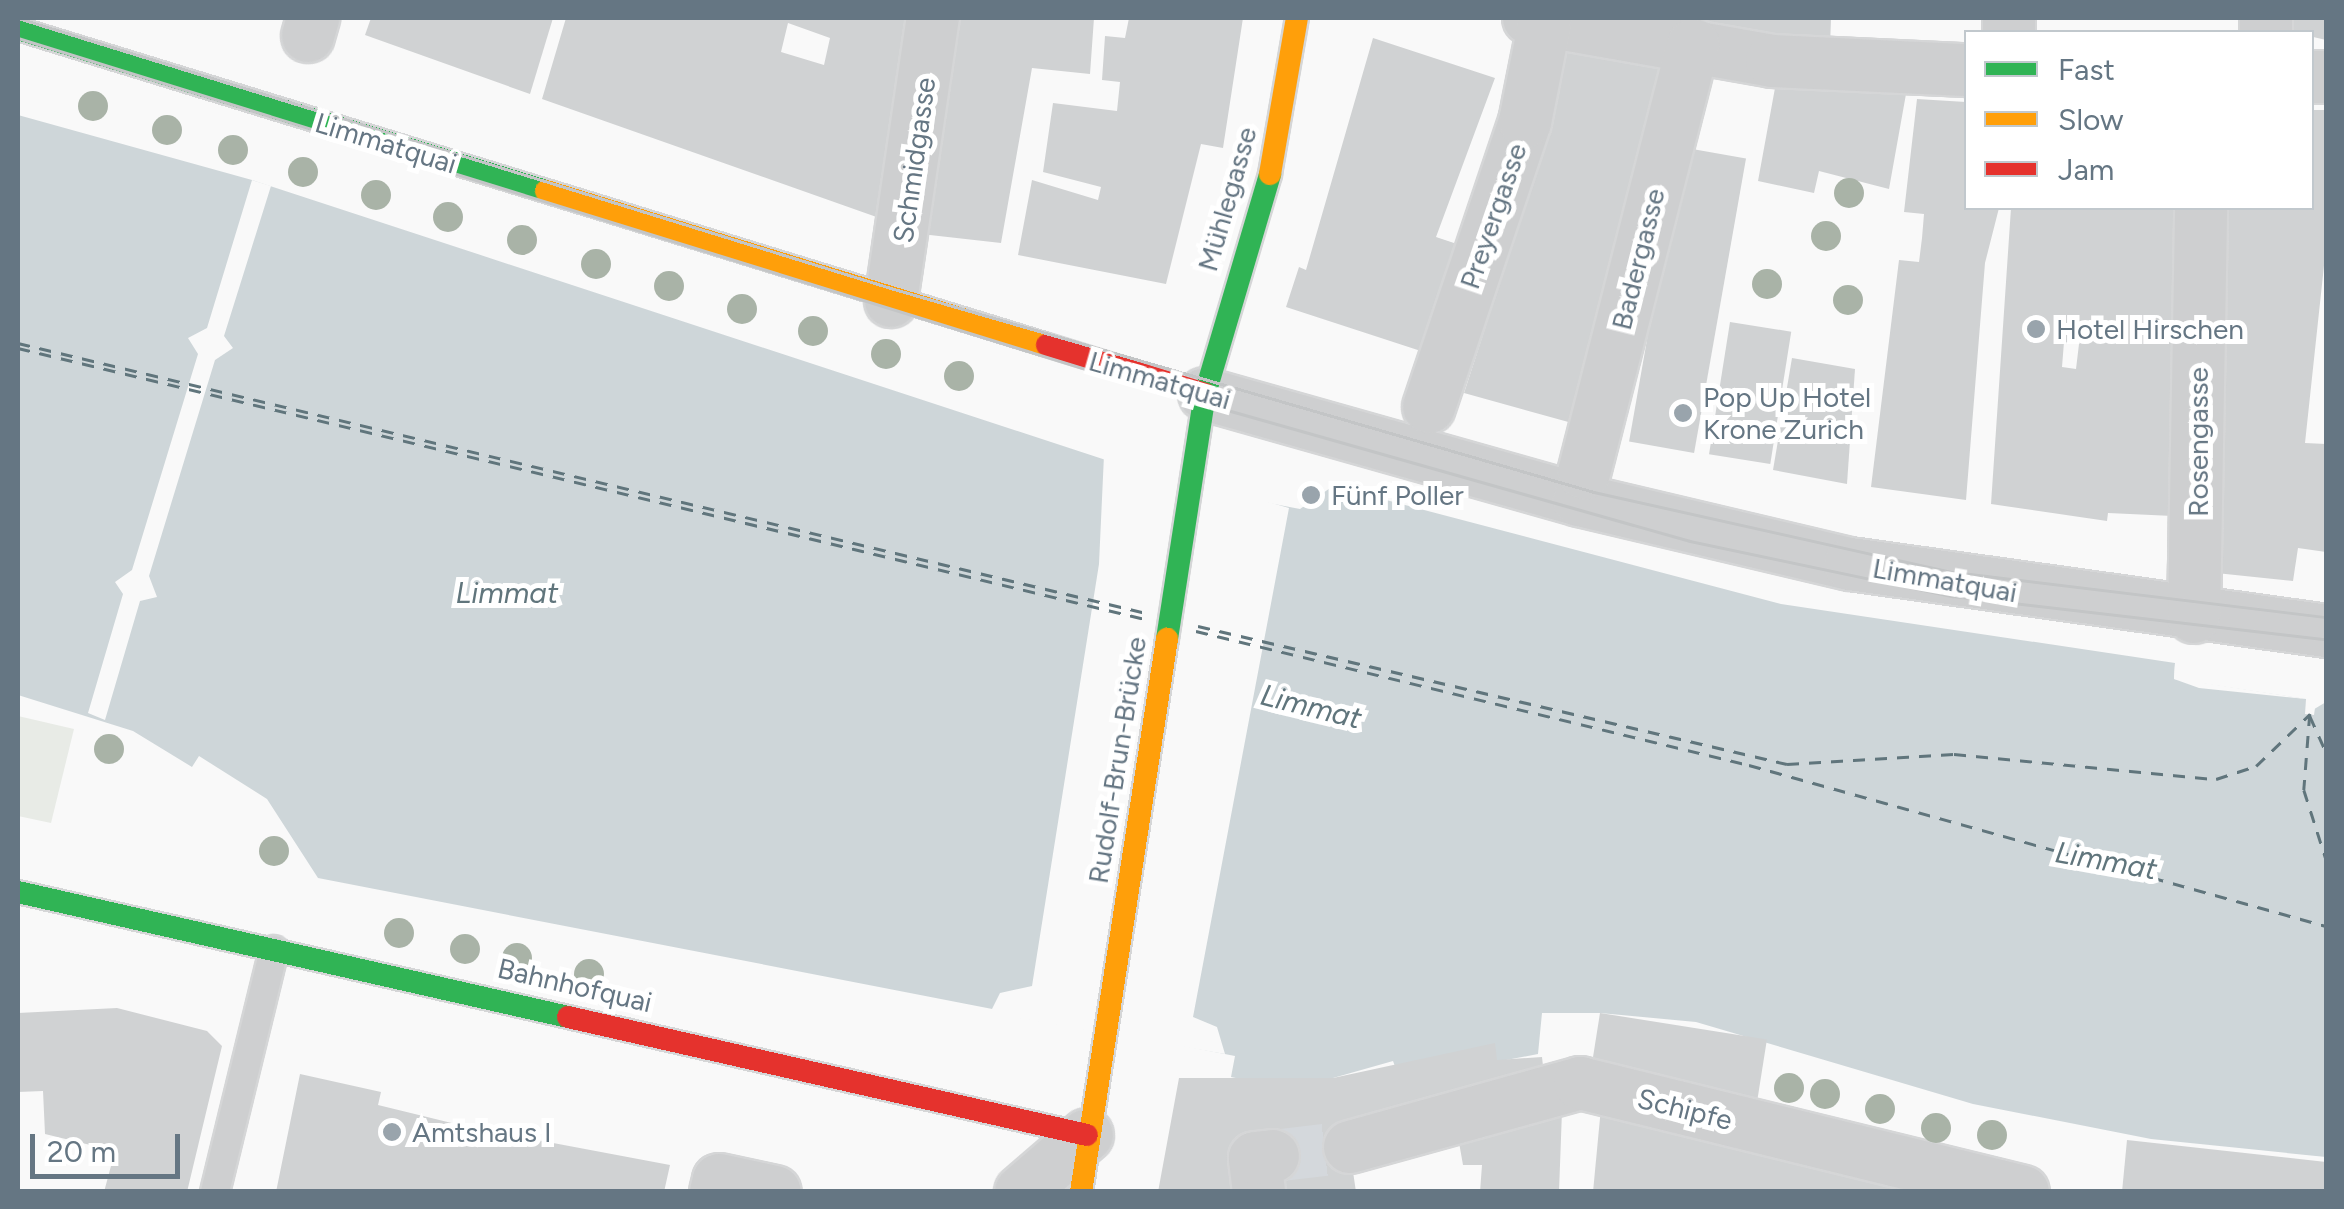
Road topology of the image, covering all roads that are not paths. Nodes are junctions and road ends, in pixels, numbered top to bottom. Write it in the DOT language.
graph roads {
  1 [pos="933,18"];
  2 [pos="1297,18"];
  3 [pos="1552,20"];
  4 [pos="18,29"];
  5 [pos="1693,45"];
  6 [pos="1964,70"];
  7 [pos="2201,210"];
  8 [pos="891,301"];
  9 [pos="1205,394"];
  10 [pos="1429,407"];
  11 [pos="1584,473"];
  12 [pos="2195,601"];
  13 [pos="2326,631"];
  14 [pos="18,892"];
  15 [pos="48,905"];
  16 [pos="18,913"];
  17 [pos="274,950"];
  18 [pos="1087,1135"];
  19 [pos="1350,1147"];
  20 [pos="215,1192"];
  21 [pos="716,1192"];
  22 [pos="775,1192"];
  23 [pos="1021,1192"];
  24 [pos="1081,1192"];
  25 [pos="2023,1192"];
  1 -- 8 [label="street, Schmidgasse"];
  2 -- 9 [label="street, Mühlegasse"];
  3 -- 5 [label="street"];
  3 -- 10 [label="street, Preyergasse"];
  4 -- 8 [label="street, Limmatquai"];
  5 -- 6 [label="street"];
  5 -- 11 [label="street, Badergasse"];
  7 -- 12 [label="street, Rosengasse"];
  8 -- 9 [label="street, Limmatquai"];
  9 -- 12 [label="street, Limmatquai"];
  9 -- 18 [label="street, Rudolf-Brun-Brücke"];
  12 -- 13 [label="street, Limmatquai"];
  14 -- 15 [label="street, Bahnhofquai"];
  15 -- 16 [label="street, Bahnhofquai"];
  15 -- 17 [label="street, Bahnhofquai"];
  17 -- 18 [label="street, Bahnhofquai"];
  17 -- 20 [label="lane"];
  18 -- 23 [label="street"];
  18 -- 24 [label="street, Rudolf-Brun-Brücke"];
  19 -- 25 [label="street, Schipfe"];
  21 -- 22 [label="street"];
}
